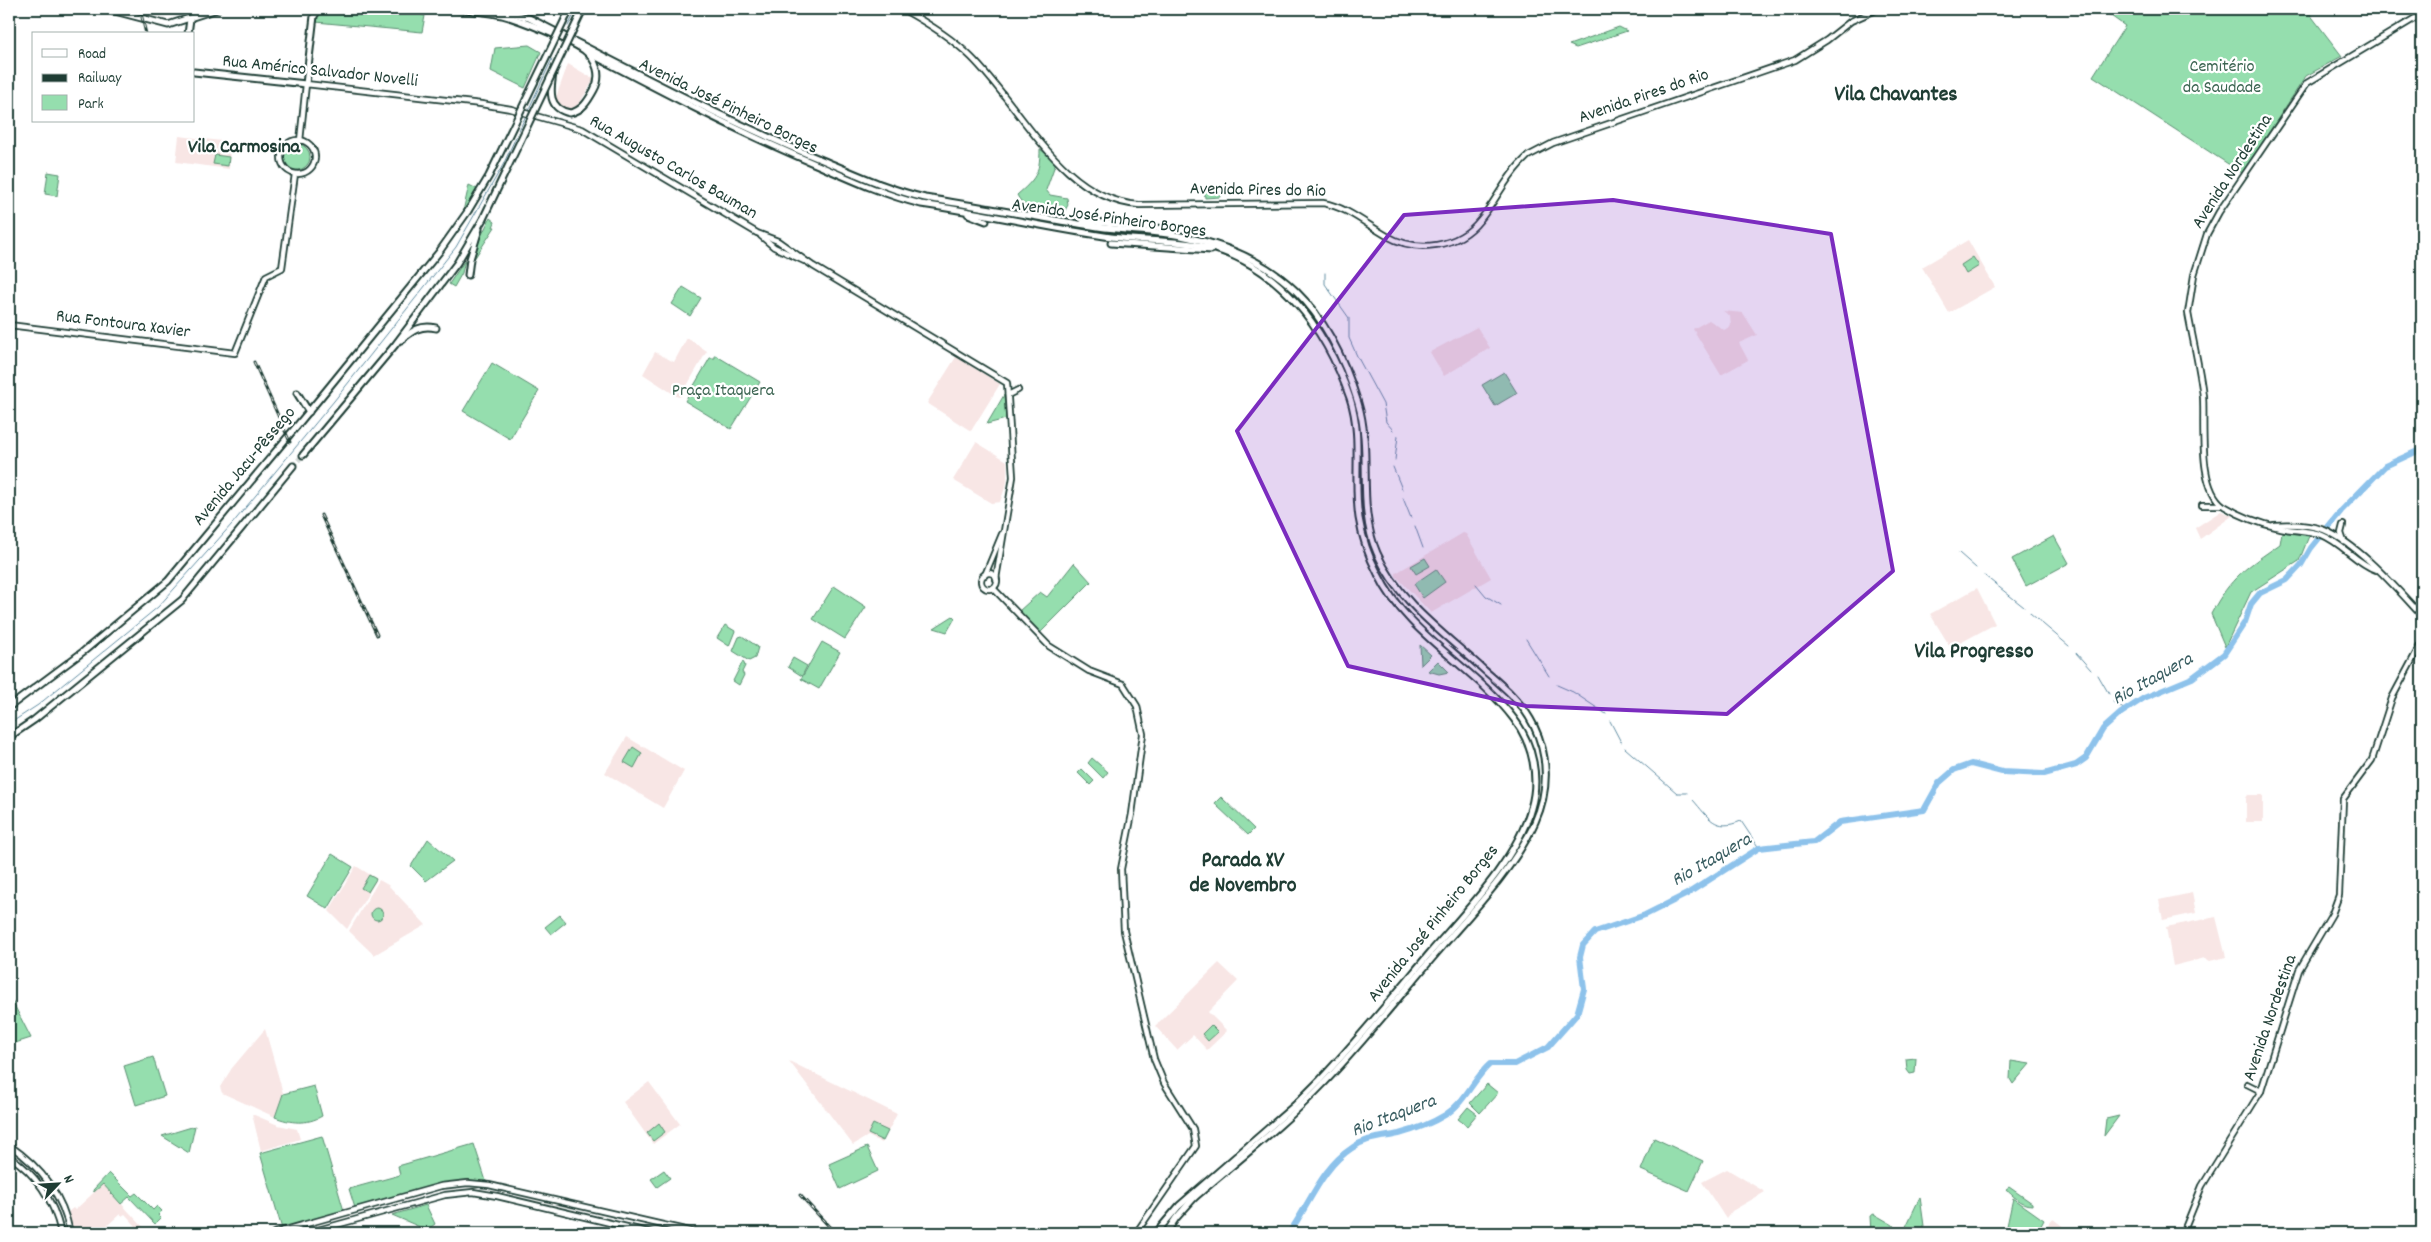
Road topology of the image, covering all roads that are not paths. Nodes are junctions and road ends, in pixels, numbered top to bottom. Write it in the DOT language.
graph roads {
  1 [pos="107,9"];
  2 [pos="218,9"];
  3 [pos="312,9"];
  4 [pos="319,9"];
  5 [pos="448,9"];
  6 [pos="497,9"];
  7 [pos="570,9"];
  8 [pos="583,9"];
  9 [pos="902,9"];
  10 [pos="1878,9"];
  11 [pos="2422,14"];
  12 [pos="314,16"];
  13 [pos="190,19"];
  14 [pos="182,22"];
  15 [pos="189,31"];
  16 [pos="585,50"];
  17 [pos="195,72"];
  18 [pos="553,74"];
  19 [pos="306,84"];
  20 [pos="704,110"];
  21 [pos="544,118"];
  22 [pos="300,141"];
  23 [pos="295,174"];
  24 [pos="961,210"];
  25 [pos="986,221"];
  26 [pos="480,226"];
  27 [pos="759,234"];
  28 [pos="1173,234"];
  29 [pos="777,241"];
  30 [pos="1172,241"];
  31 [pos="1111,243"];
  32 [pos="774,247"];
  33 [pos="1161,247"];
  34 [pos="1216,250"];
  35 [pos="812,265"];
  36 [pos="468,275"];
  37 [pos="9,325"];
  38 [pos="436,328"];
  39 [pos="395,345"];
  40 [pos="1018,390"];
  41 [pos="297,393"];
  42 [pos="1008,395"];
  43 [pos="309,412"];
  44 [pos="303,455"];
  45 [pos="293,466"];
  46 [pos="2202,505"];
  47 [pos="2223,505"];
  48 [pos="2343,525"];
  49 [pos="1003,531"];
  50 [pos="2329,536"];
  51 [pos="2345,543"];
  52 [pos="2376,570"];
  53 [pos="985,575"];
  54 [pos="995,583"];
  55 [pos="2422,616"];
  56 [pos="2422,642"];
  57 [pos="9,707"];
  58 [pos="9,736"];
  59 [pos="2247,1084"];
  60 [pos="2261,1091"];
  61 [pos="9,1145"];
  62 [pos="9,1156"];
  63 [pos="535,1195"];
  64 [pos="526,1202"];
  65 [pos="350,1211"];
  66 [pos="345,1213"];
  67 [pos="357,1219"];
  68 [pos="348,1222"];
  69 [pos="61,1233"];
  70 [pos="70,1233"];
  71 [pos="274,1233"];
  72 [pos="307,1233"];
  73 [pos="652,1233"];
  74 [pos="698,1233"];
  75 [pos="1136,1233"];
  76 [pos="1156,1233"];
  77 [pos="1166,1233"];
  78 [pos="2183,1233"];
  1 -- 14 [label="main road"];
  2 -- 13 [label="main road"];
  3 -- 12 [label="main road"];
  4 -- 12 [label="main road"];
  5 -- 16 [label="main road, Avenida José Pinheiro Borges, bridge"];
  6 -- 20 [label="main road, Avenida José Pinheiro Borges, bridge"];
  7 -- 43 [label="main road, Avenida Jacu-Pêssego, bridge"];
  8 -- 18 [label="main road, Avenida Jacu-Pêssego, bridge"];
  9 -- 10 [label="main road, Avenida Pires do Rio"];
  11 -- 47 [label="main road, Avenida Nordestina"];
  12 -- 19 [label="main road"];
  13 -- 14 [label="main road"];
  13 -- 15 [label="main road"];
  14 -- 15 [label="main road"];
  16 -- 18 [label="main road"];
  16 -- 20 [label="main road, Avenida José Pinheiro Borges"];
  17 -- 19 [label="main road, Rua Américo Salvador Novelli"];
  18 -- 26 [label="main road, Avenida Jacu-Pêssego, bridge"];
  19 -- 21 [label="main road, Rua Américo Salvador Novelli, bridge"];
  19 -- 22 [label="main road"];
  20 -- 24 [label="main road, Avenida José Pinheiro Borges"];
  20 -- 28 [label="main road, Avenida José Pinheiro Borges"];
  21 -- 27 [label="main road, Rua Augusto Carlos Bauman"];
  22 -- 23 [label="main road"];
  22 -- 23 [label="main road"];
  23 -- 37 [label="main road, Rua Fontoura Xavier"];
  24 -- 25 [label="main road"];
  24 -- 30 [label="main road, Avenida José Pinheiro Borges"];
  26 -- 36 [label="main road"];
  26 -- 39 [label="main road, Avenida Jacu-Pêssego"];
  27 -- 29 [label="main road, Rua Augusto Carlos Bauman"];
  27 -- 32 [label="main road, Rua Augusto Carlos Bauman"];
  28 -- 30 [label="main road"];
  28 -- 77 [label="main road, Avenida José Pinheiro Borges"];
  29 -- 32 [label="main road"];
  29 -- 35 [label="main road, Rua Augusto Carlos Bauman"];
  30 -- 33 [label="main road"];
  30 -- 34 [label="main road, Avenida José Pinheiro Borges"];
  31 -- 33 [label="main road"];
  32 -- 35 [label="main road, Rua Augusto Carlos Bauman"];
  33 -- 34 [label="main road"];
  34 -- 76 [label="main road, Avenida José Pinheiro Borges"];
  35 -- 42 [label="main road, Rua Augusto Carlos Bauman"];
  38 -- 39 [label="main road"];
  39 -- 44 [label="main road, Avenida Jacu-Pêssego"];
  40 -- 42 [label="main road"];
  41 -- 43 [label="main road"];
  42 -- 49 [label="main road"];
  43 -- 57 [label="main road, Avenida Jacu-Pêssego"];
  45 -- 58 [label="main road, Avenida Jacu-Pêssego"];
  46 -- 47 [label="main road"];
  47 -- 50 [label="main road"];
  48 -- 51 [label="main road"];
  49 -- 53 [label="main road"];
  49 -- 54 [label="main road"];
  50 -- 51 [label="main road"];
  50 -- 52 [label="main road"];
  51 -- 52 [label="main road"];
  52 -- 55 [label="main road"];
  53 -- 54 [label="main road"];
  53 -- 54 [label="main road"];
  54 -- 75 [label="main road"];
  56 -- 60 [label="main road, Avenida Nordestina"];
  59 -- 60 [label="main road"];
  60 -- 78 [label="main road, Avenida Nordestina"];
  61 -- 70 [label="main road"];
  62 -- 69 [label="main road"];
  63 -- 64 [label="main road"];
  63 -- 65 [label="main road"];
  63 -- 74 [label="main road"];
  64 -- 67 [label="main road"];
  64 -- 73 [label="main road"];
  65 -- 66 [label="main road"];
  65 -- 67 [label="main road"];
  66 -- 68 [label="main road"];
  66 -- 71 [label="main road"];
  67 -- 68 [label="main road"];
  68 -- 72 [label="main road"];
}
